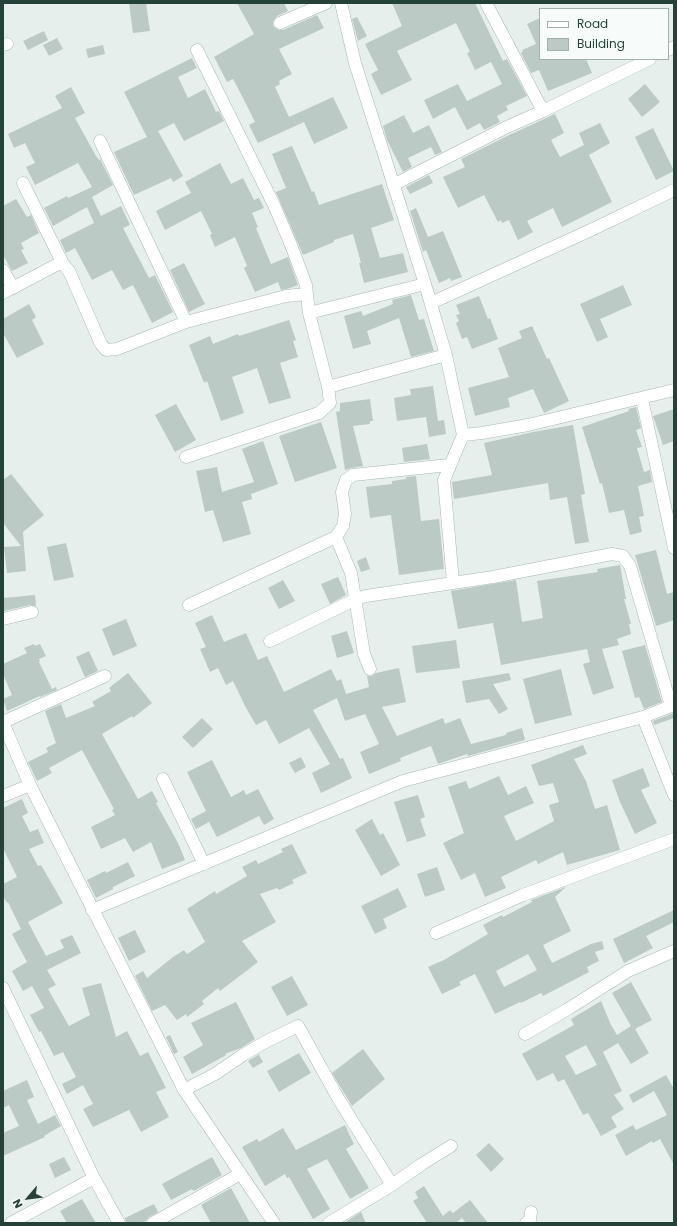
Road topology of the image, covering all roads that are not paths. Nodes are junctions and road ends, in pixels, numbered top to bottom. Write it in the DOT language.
graph roads {
  1 [pos="326,3"];
  2 [pos="341,3"];
  3 [pos="486,3"];
  4 [pos="280,23"];
  5 [pos="197,50"];
  6 [pos="648,60"];
  7 [pos="543,111"];
  8 [pos="100,141"];
  9 [pos="23,183"];
  10 [pos="393,184"];
  11 [pos="674,190"];
  12 [pos="63,264"];
  13 [pos="3,270"];
  14 [pos="425,284"];
  15 [pos="8,290"];
  16 [pos="306,294"];
  17 [pos="431,304"];
  18 [pos="309,313"];
  19 [pos="186,322"];
  20 [pos="446,355"];
  21 [pos="328,387"];
  22 [pos="674,390"];
  23 [pos="642,398"];
  24 [pos="463,435"];
  25 [pos="186,457"];
  26 [pos="449,465"];
  27 [pos="336,536"];
  28 [pos="674,548"];
  29 [pos="453,582"];
  30 [pos="356,599"];
  31 [pos="189,605"];
  32 [pos="32,612"];
  33 [pos="3,619"];
  34 [pos="270,641"];
  35 [pos="370,669"];
  36 [pos="105,676"];
  37 [pos="673,705"];
  38 [pos="643,717"];
  39 [pos="3,722"];
  40 [pos="163,779"];
  41 [pos="30,785"];
  42 [pos="674,795"];
  43 [pos="3,796"];
  44 [pos="674,839"];
  45 [pos="204,864"];
  46 [pos="92,910"];
  47 [pos="436,933"];
  48 [pos="674,950"];
  49 [pos="3,988"];
  50 [pos="525,1034"];
  51 [pos="184,1090"];
  52 [pos="451,1146"];
  53 [pos="240,1174"];
  54 [pos="94,1178"];
  55 [pos="392,1185"];
  56 [pos="11,1223"];
  57 [pos="119,1223"];
  58 [pos="153,1223"];
  59 [pos="274,1223"];
  60 [pos="328,1223"];
  1 -- 4 [label="street"];
  2 -- 10 [label="street"];
  3 -- 7 [label="street"];
  5 -- 16 [label="street"];
  6 -- 7 [label="street"];
  7 -- 10 [label="street"];
  8 -- 19 [label="street"];
  9 -- 12 [label="street"];
  10 -- 14 [label="street"];
  11 -- 17 [label="street"];
  12 -- 15 [label="street"];
  12 -- 19 [label="street"];
  13 -- 15 [label="street"];
  14 -- 17 [label="street"];
  14 -- 18 [label="street"];
  16 -- 18 [label="street"];
  16 -- 19 [label="street"];
  17 -- 20 [label="street"];
  18 -- 21 [label="street"];
  20 -- 21 [label="street"];
  20 -- 24 [label="street"];
  21 -- 25 [label="street"];
  22 -- 23 [label="street"];
  23 -- 24 [label="street"];
  23 -- 28 [label="street"];
  24 -- 26 [label="street"];
  26 -- 27 [label="street"];
  26 -- 29 [label="street"];
  27 -- 30 [label="street"];
  27 -- 31 [label="street"];
  29 -- 30 [label="street"];
  29 -- 37 [label="street"];
  30 -- 34 [label="street"];
  30 -- 35 [label="street"];
  32 -- 33 [label="street"];
  36 -- 39 [label="street"];
  37 -- 38 [label="street"];
  38 -- 42 [label="street"];
  38 -- 45 [label="street"];
  39 -- 41 [label="street"];
  40 -- 45 [label="street"];
  41 -- 43 [label="street"];
  41 -- 46 [label="street"];
  44 -- 47 [label="street"];
  45 -- 46 [label="street"];
  46 -- 51 [label="street"];
  48 -- 50 [label="street"];
  49 -- 54 [label="street"];
  51 -- 53 [label="street"];
  51 -- 55 [label="street"];
  52 -- 55 [label="street"];
  53 -- 58 [label="street"];
  53 -- 59 [label="street"];
  54 -- 56 [label="street"];
  54 -- 57 [label="street"];
  55 -- 60 [label="street"];
}
